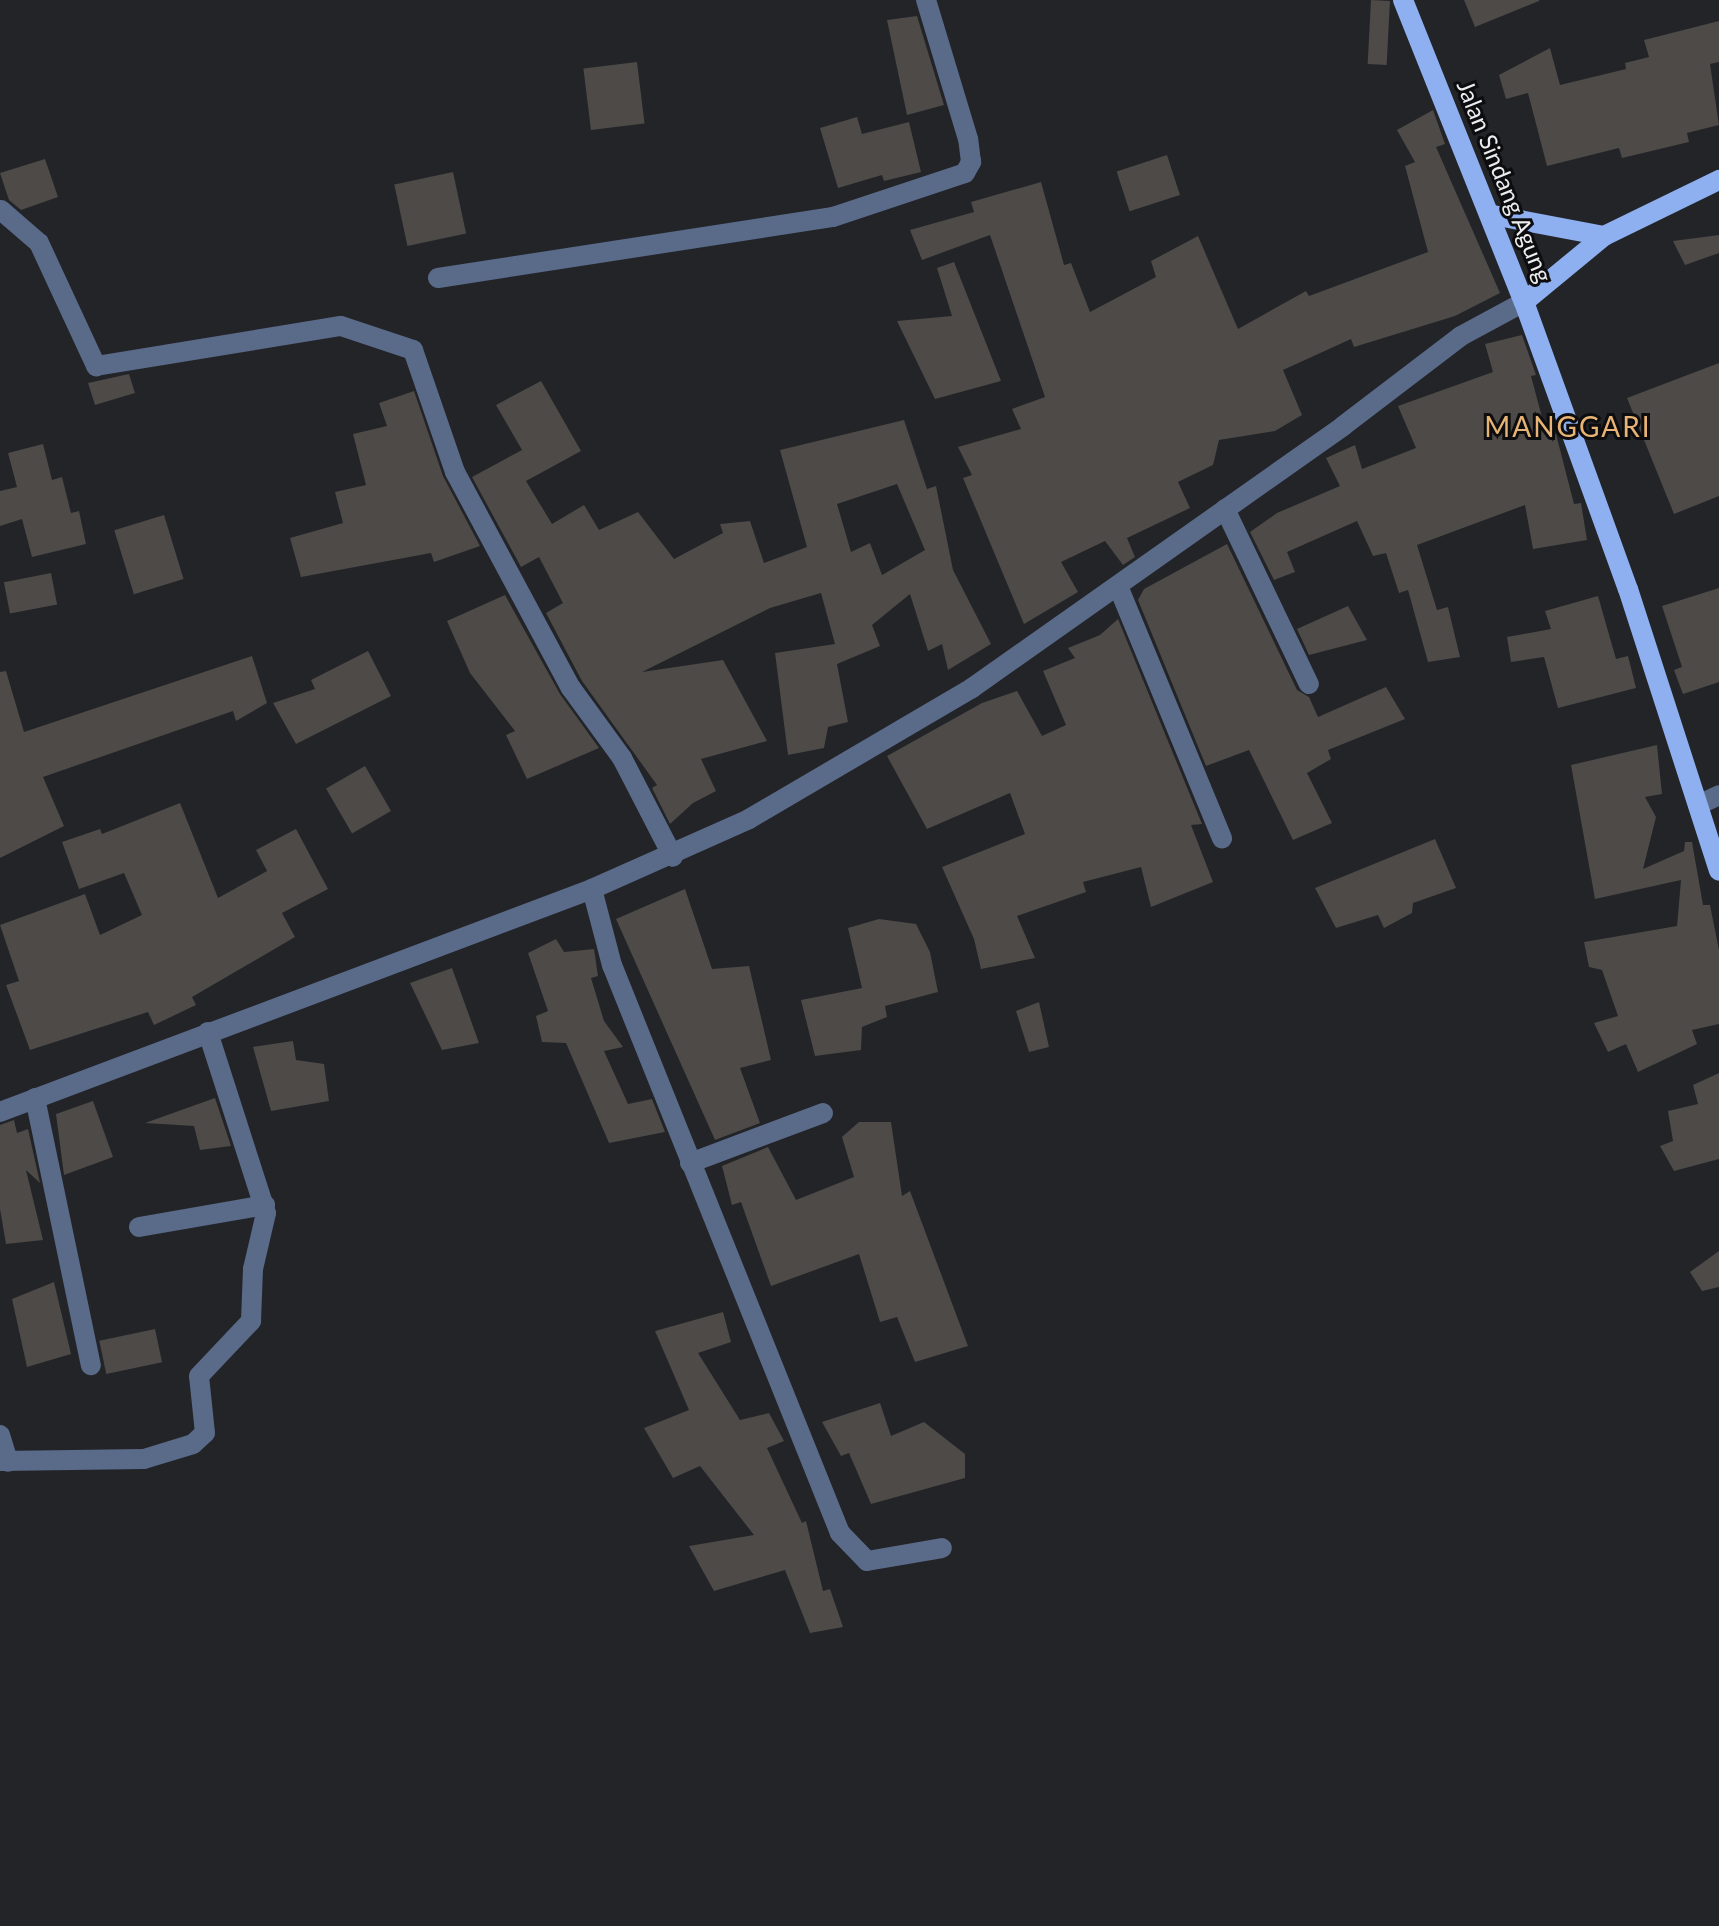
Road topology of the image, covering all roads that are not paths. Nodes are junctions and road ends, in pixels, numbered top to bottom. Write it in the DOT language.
graph roads {
  1 [pos="926,0"];
  2 [pos="1403,0"];
  3 [pos="1719,180"];
  4 [pos="1,210"];
  5 [pos="1493,215"];
  6 [pos="1604,236"];
  7 [pos="438,278"];
  8 [pos="1524,302"];
  9 [pos="1225,509"];
  10 [pos="1118,586"];
  11 [pos="1309,684"];
  12 [pos="1719,795"];
  13 [pos="1698,805"];
  14 [pos="1222,838"];
  15 [pos="673,857"];
  16 [pos="1719,871"];
  17 [pos="592,889"];
  18 [pos="208,1032"];
  19 [pos="35,1098"];
  20 [pos="0,1112"];
  21 [pos="823,1113"];
  22 [pos="690,1163"];
  23 [pos="265,1205"];
  24 [pos="139,1227"];
  25 [pos="91,1365"];
  26 [pos="0,1435"];
  27 [pos="4,1462"];
  28 [pos="942,1548"];
  1 -- 7 [label="street"];
  2 -- 5 [label="main road, Jalan Sindang Agung"];
  3 -- 6 [label="main road, Jalan Sindang Agung"];
  4 -- 15 [label="street"];
  5 -- 6 [label="main road"];
  5 -- 8 [label="main road, Jalan Sindang Agung"];
  6 -- 8 [label="main road, Jalan Sindang Agung"];
  8 -- 9 [label="street"];
  8 -- 13 [label="main road"];
  9 -- 10 [label="street"];
  9 -- 11 [label="street"];
  10 -- 14 [label="street"];
  10 -- 15 [label="street"];
  12 -- 13 [label="street"];
  13 -- 16 [label="main road"];
  15 -- 17 [label="street"];
  17 -- 18 [label="street"];
  17 -- 22 [label="street"];
  18 -- 19 [label="street"];
  18 -- 23 [label="street"];
  19 -- 20 [label="street"];
  19 -- 25 [label="street"];
  21 -- 22 [label="street"];
  22 -- 28 [label="street"];
  23 -- 24 [label="street"];
  23 -- 27 [label="street"];
  26 -- 27 [label="street"];
}
